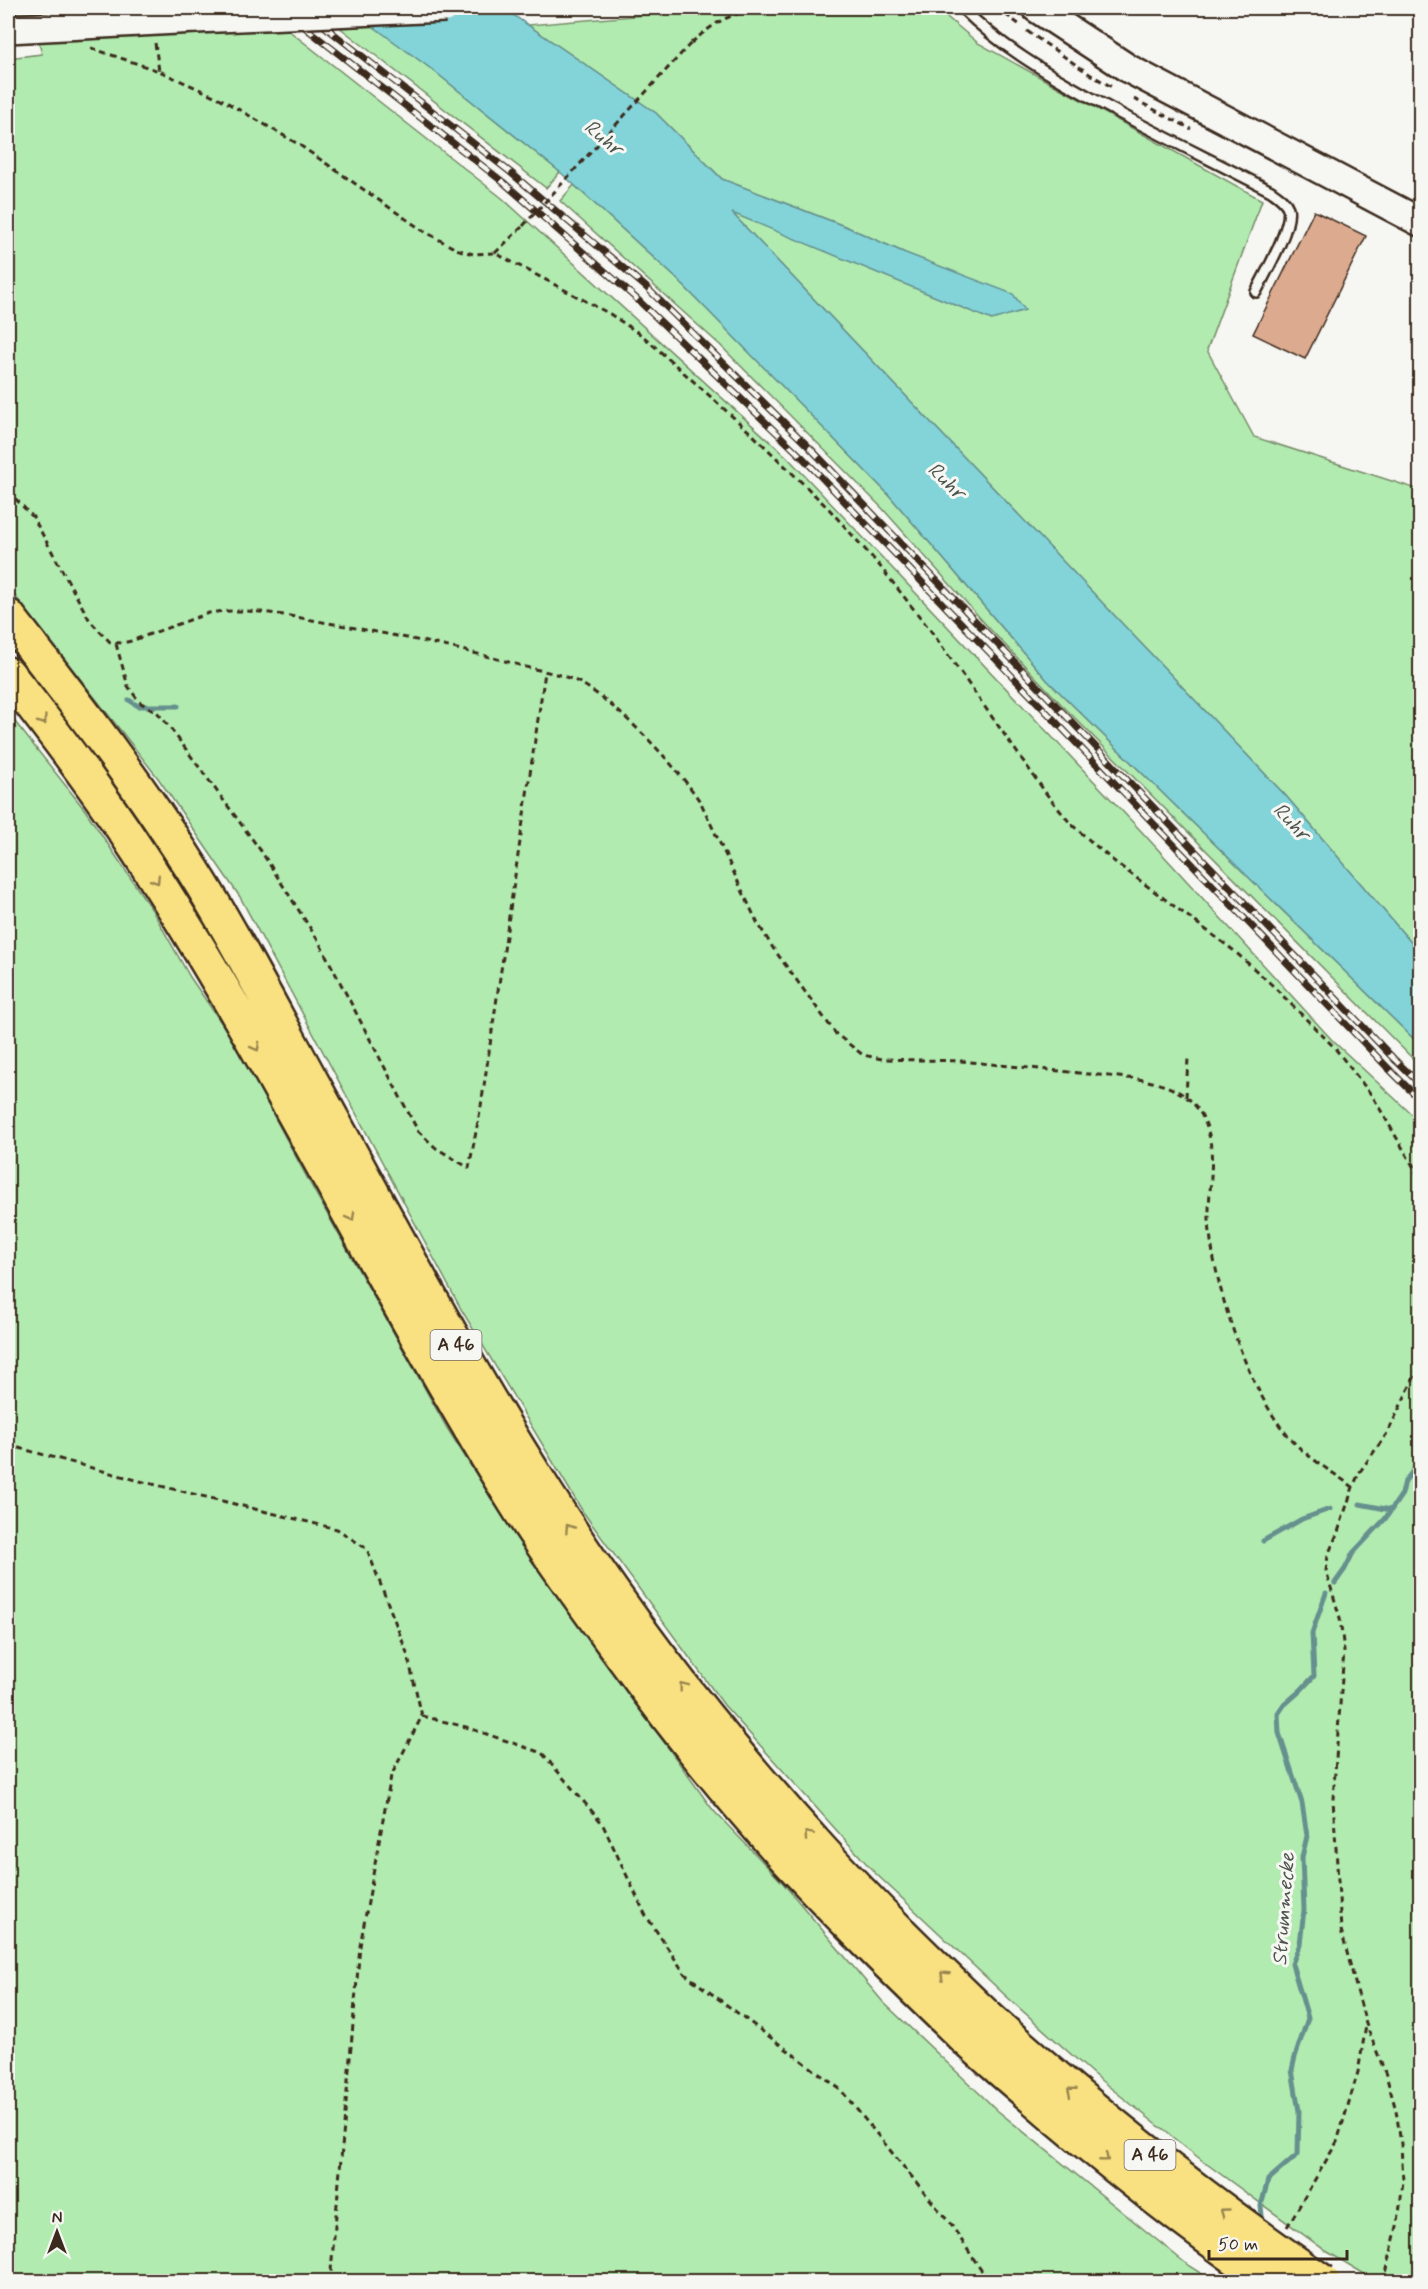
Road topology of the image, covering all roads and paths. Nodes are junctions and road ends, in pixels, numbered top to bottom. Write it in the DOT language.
graph roads {
  1 [pos="445,8"];
  2 [pos="762,8"];
  3 [pos="962,8"];
  4 [pos="1036,8"];
  5 [pos="152,22"];
  6 [pos="8,29"];
  7 [pos="88,48"];
  8 [pos="159,71"];
  9 [pos="1420,222"];
  10 [pos="495,253"];
  11 [pos="1256,292"];
  12 [pos="8,491"];
  13 [pos="8,616"];
  14 [pos="116,644"];
  15 [pos="545,672"];
  16 [pos="8,674"];
  17 [pos="1188,1058"];
  18 [pos="1186,1097"];
  19 [pos="1420,1178"];
  20 [pos="1420,1365"];
  21 [pos="8,1445"];
  22 [pos="1353,1486"];
  23 [pos="422,1716"];
  24 [pos="1366,2024"];
  25 [pos="975,2027"];
  26 [pos="1287,2228"];
  27 [pos="330,2282"];
  28 [pos="990,2282"];
  29 [pos="1270,2282"];
  30 [pos="1323,2282"];
  31 [pos="1384,2282"];
  1 -- 5 [label="street, bridge"];
  2 -- 10 [label="path, bridge"];
  3 -- 11 [label="lane"];
  4 -- 9 [label="street"];
  5 -- 6 [label="street"];
  5 -- 8 [label="path"];
  7 -- 8 [label="path"];
  8 -- 10 [label="path"];
  10 -- 19 [label="path"];
  12 -- 14 [label="path"];
  25 -- 13 [label="highway, A 46, one-way"];
  14 -- 15 [label="path"];
  14 -- 15 [label="path"];
  15 -- 18 [label="path"];
  16 -- 25 [label="highway, A 46, one-way"];
  17 -- 18 [label="path"];
  18 -- 22 [label="path"];
  20 -- 22 [label="path"];
  21 -- 23 [label="path"];
  22 -- 24 [label="path"];
  23 -- 27 [label="path"];
  23 -- 28 [label="path"];
  24 -- 26 [label="path"];
  24 -- 31 [label="path"];
  25 -- 29 [label="highway, A 46, one-way, bridge"];
  30 -- 25 [label="highway, A 46, one-way, bridge"];
}
